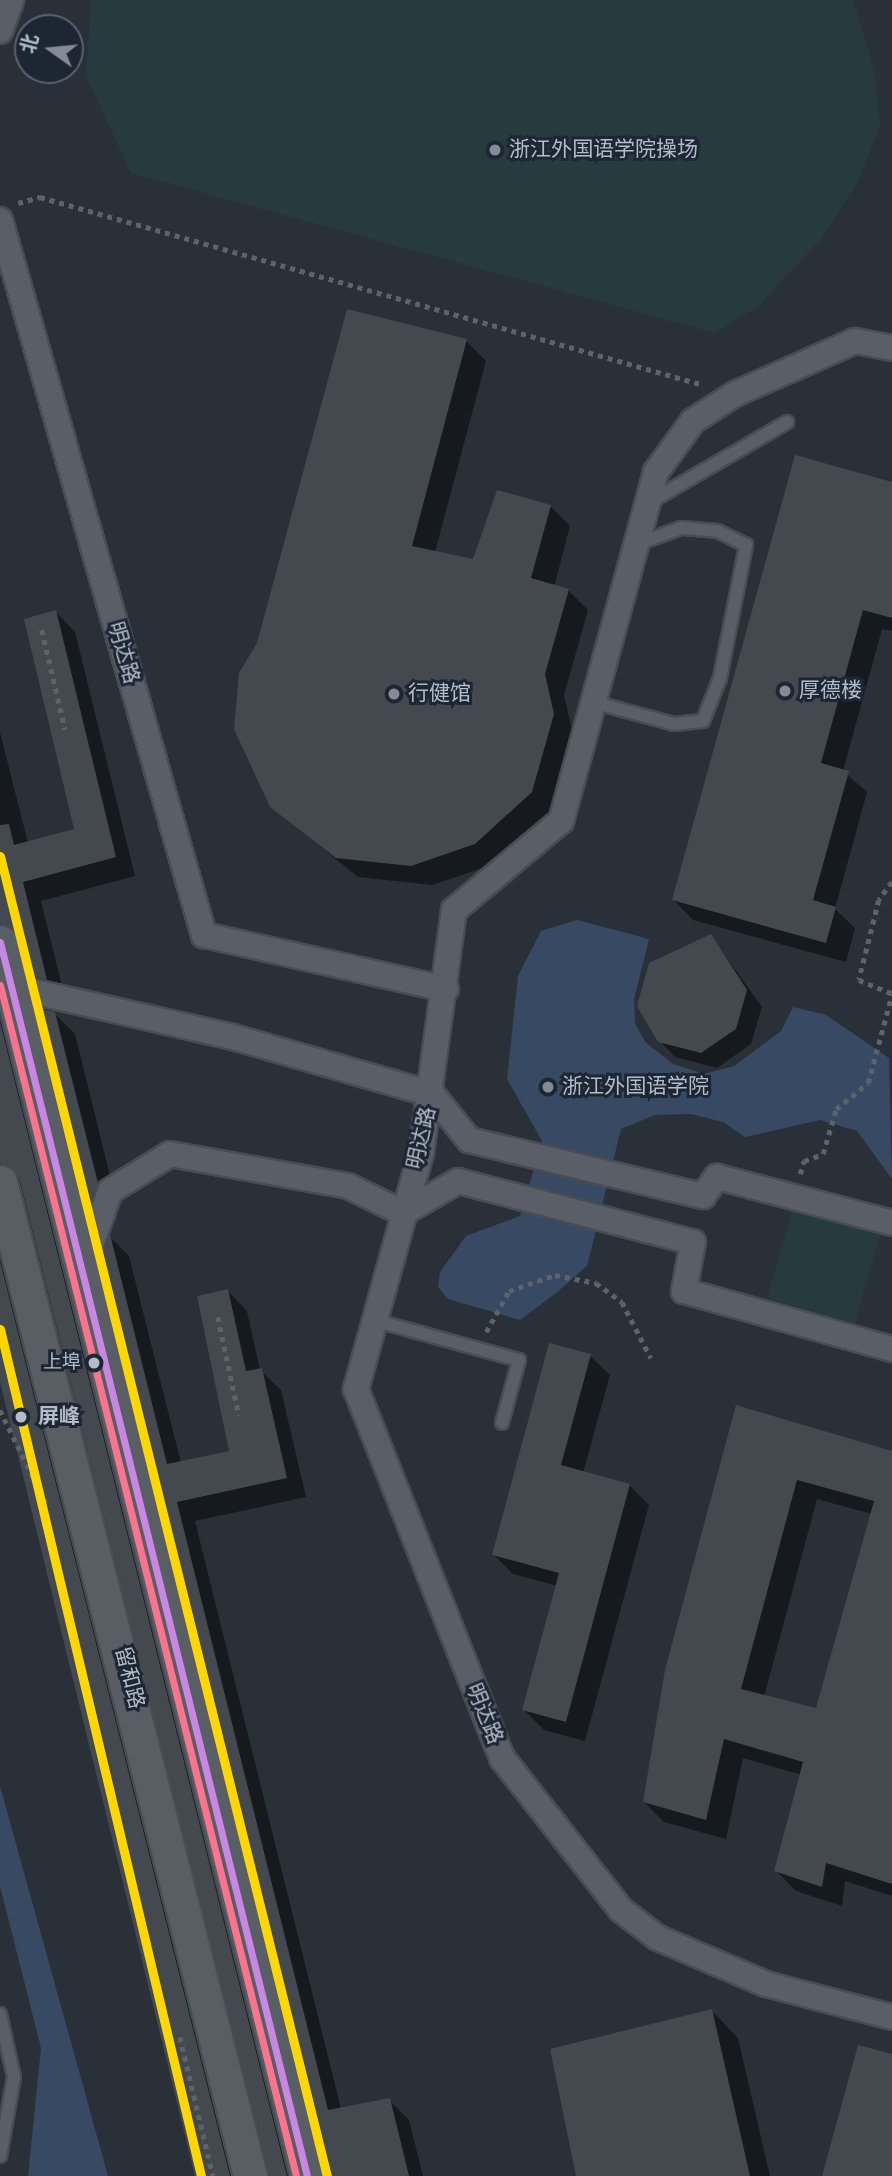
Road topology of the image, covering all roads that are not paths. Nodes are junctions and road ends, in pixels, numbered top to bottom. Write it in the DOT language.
graph roads {
  1 [pos="11,0"];
  2 [pos="0,31"];
  3 [pos="7,212"];
  4 [pos="892,348"];
  5 [pos="787,422"];
  6 [pos="648,503"];
  7 [pos="637,544"];
  8 [pos="593,702"];
  9 [pos="0,942"];
  10 [pos="13,987"];
  11 [pos="446,989"];
  12 [pos="432,1094"];
  13 [pos="0,1182"];
  14 [pos="403,1213"];
  15 [pos="892,1223"];
  16 [pos="85,1262"];
  17 [pos="377,1321"];
  18 [pos="892,1349"];
  19 [pos="502,1423"];
  20 [pos="0,2014"];
  21 [pos="892,2017"];
  22 [pos="0,2156"];
  23 [pos="250,2176"];
  24 [pos="307,2176"];
  1 -- 2 [label="street"];
  3 -- 11 [label="street, 明达路"];
  4 -- 6 [label="street"];
  5 -- 6 [label="lane"];
  6 -- 7 [label="street"];
  7 -- 8 [label="street"];
  7 -- 8 [label="lane"];
  8 -- 11 [label="street"];
  9 -- 10 [label="main road"];
  10 -- 12 [label="street"];
  10 -- 16 [label="main road"];
  11 -- 12 [label="street, 明达路"];
  12 -- 14 [label="street, 明达路"];
  12 -- 15 [label="street"];
  13 -- 23 [label="main road, 留和路"];
  14 -- 16 [label="street"];
  14 -- 17 [label="street, 明达路"];
  14 -- 18 [label="street"];
  16 -- 24 [label="main road"];
  17 -- 19 [label="lane"];
  17 -- 21 [label="street, 明达路"];
  20 -- 22 [label="lane"];
}
